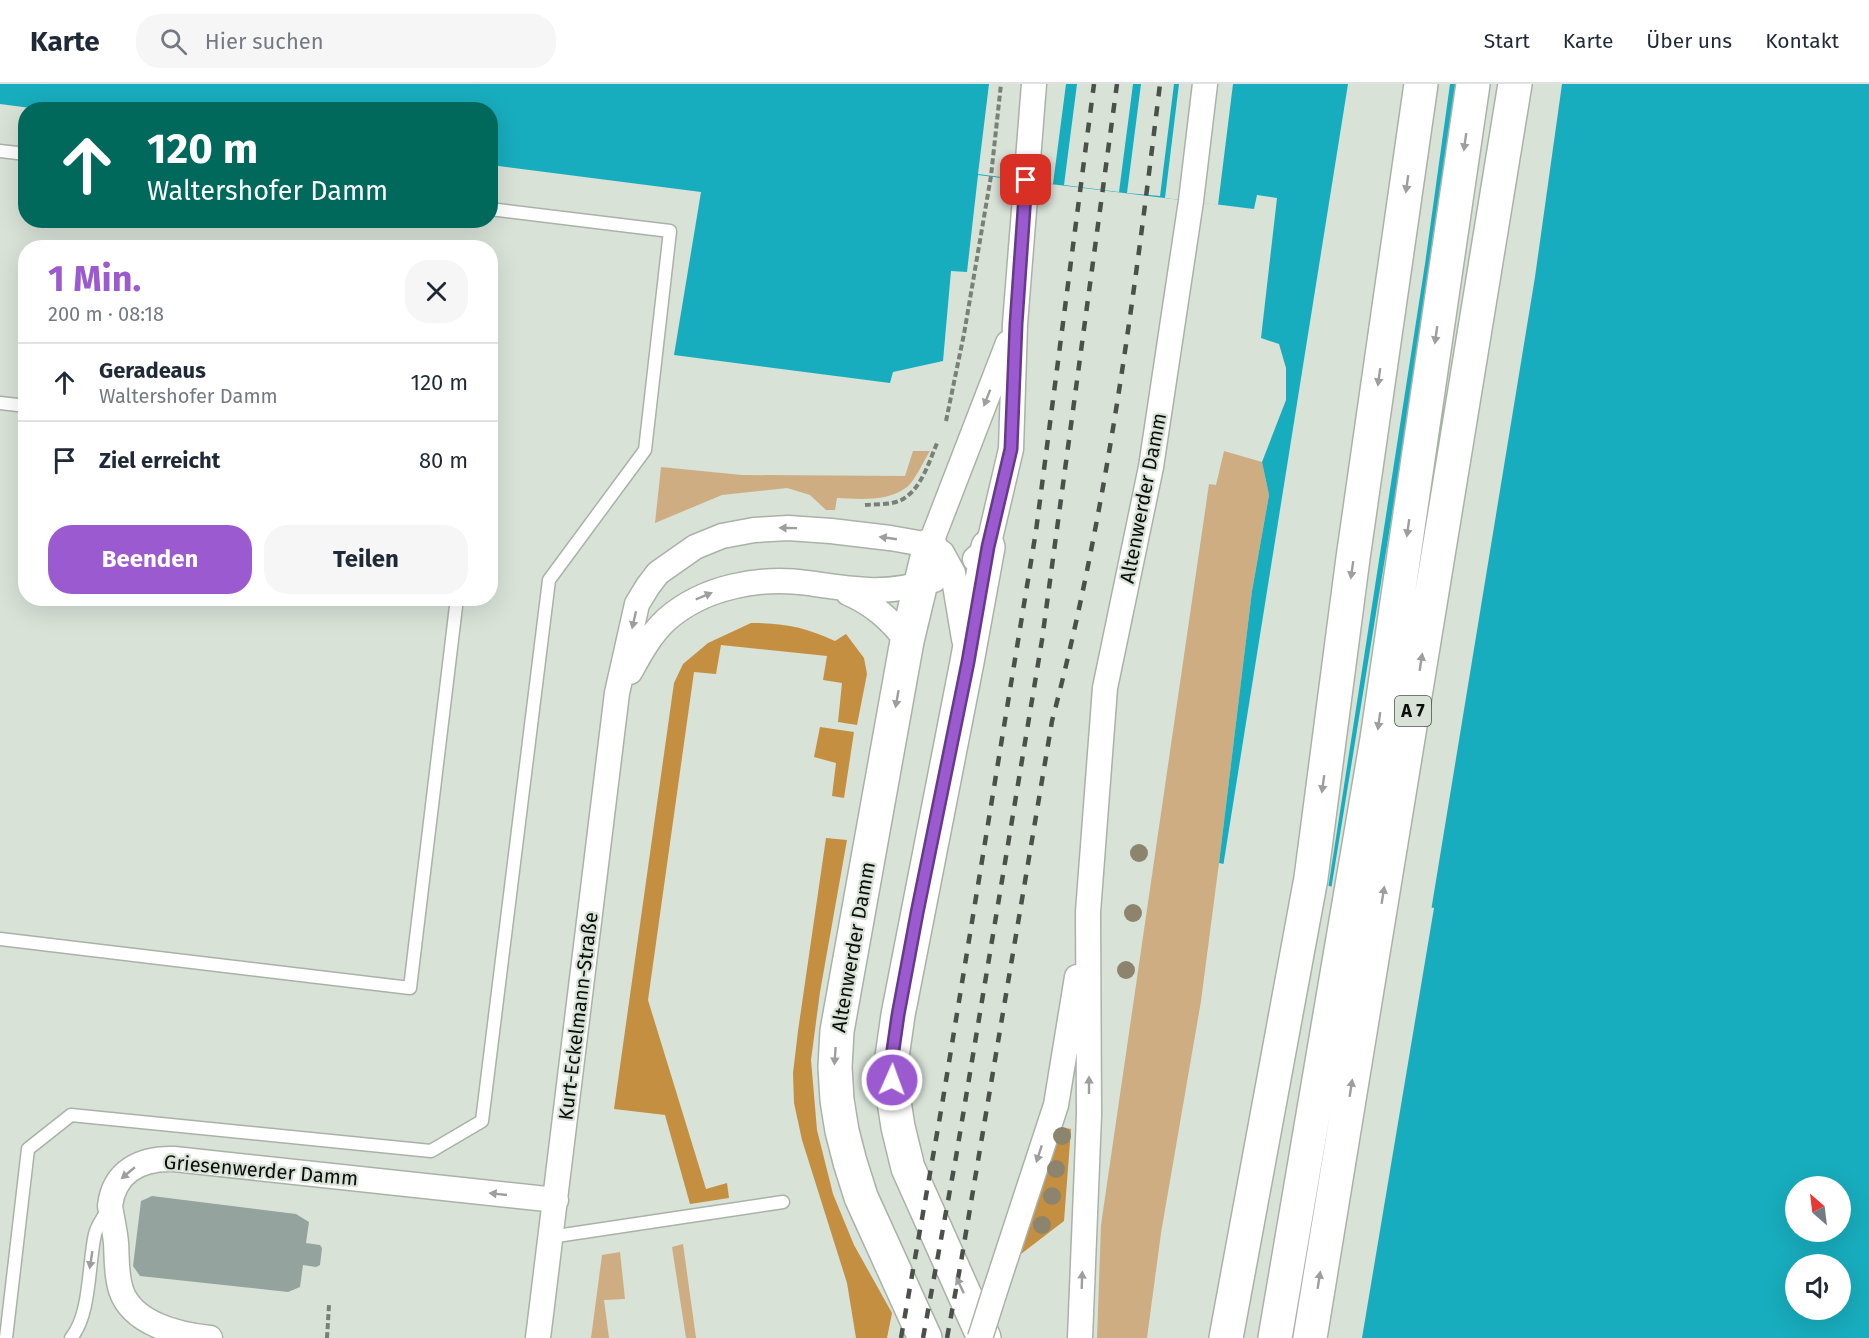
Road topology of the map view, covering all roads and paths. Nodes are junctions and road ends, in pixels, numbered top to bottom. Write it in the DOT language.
graph roads {
  1 [pos="1001,84"];
  2 [pos="1034,84"];
  3 [pos="1205,84"];
  4 [pos="1421,84"];
  5 [pos="1473,84"];
  6 [pos="1515,84"];
  7 [pos="0,151"];
  8 [pos="18,153"];
  9 [pos="498,210"];
  10 [pos="1016,324"];
  11 [pos="0,403"];
  12 [pos="18,405"];
  13 [pos="846,533"];
  14 [pos="930,545"];
  15 [pos="988,547"];
  16 [pos="953,573"];
  17 [pos="920,585"];
  18 [pos="837,589"];
  19 [pos="456,606"];
  20 [pos="907,641"];
  21 [pos="968,662"];
  22 [pos="617,693"];
  23 [pos="1088,912"];
  24 [pos="0,939"];
  25 [pos="556,1200"];
  26 [pos="783,1202"];
  27 [pos="110,1206"];
  28 [pos="550,1236"];
  29 [pos="329,1305"];
  30 [pos="6,1338"];
  31 [pos="71,1338"];
  32 [pos="210,1338"];
  33 [pos="327,1338"];
  34 [pos="538,1338"];
  35 [pos="925,1338"];
  36 [pos="982,1338"];
  37 [pos="1080,1338"];
  38 [pos="1226,1338"];
  39 [pos="1275,1338"];
  40 [pos="1310,1338"];
  1 -- 13 [label="path"];
  2 -- 10 [label="street"];
  3 -- 23 [label="street, Altenwerder Damm"];
  4 -- 38 [label="main road, one-way"];
  5 -- 39 [label="main road, A 7, one-way"];
  40 -- 6 [label="main road, A 7, one-way"];
  7 -- 8 [label="lane"];
  9 -- 30 [label="lane"];
  10 -- 14 [label="street, one-way"];
  10 -- 15 [label="street"];
  11 -- 12 [label="lane"];
  14 -- 13 [label="street, Kurt-Eckelmann-Straße, one-way"];
  13 -- 22 [label="street, Kurt-Eckelmann-Straße, one-way"];
  14 -- 16 [label="street"];
  14 -- 17 [label="main road, Altenwerder Damm"];
  15 -- 16 [label="street, Kurt-Eckelmann-Straße"];
  15 -- 21 [label="main road, Altenwerder Damm"];
  16 -- 17 [label="street, Kurt-Eckelmann-Straße"];
  16 -- 21 [label="street"];
  17 -- 18 [label="street, Kurt-Eckelmann-Straße"];
  17 -- 20 [label="main road, Altenwerder Damm"];
  18 -- 20 [label="street, Kurt-Eckelmann-Straße"];
  22 -- 18 [label="street, Kurt-Eckelmann-Straße, one-way"];
  19 -- 24 [label="lane"];
  20 -- 35 [label="main road, Altenwerder Damm, one-way"];
  36 -- 21 [label="main road, Altenwerder Damm, one-way"];
  22 -- 25 [label="street, Kurt-Eckelmann-Straße"];
  23 -- 36 [label="street, Altenwerder Damm, one-way, bridge"];
  37 -- 23 [label="street, Altenwerder Damm, one-way"];
  25 -- 27 [label="street, Griesenwerder Damm, one-way"];
  25 -- 28 [label="street, Kurt-Eckelmann-Straße"];
  26 -- 28 [label="lane"];
  27 -- 31 [label="lane, one-way"];
  27 -- 32 [label="street"];
  28 -- 34 [label="street, Kurt-Eckelmann-Straße"];
  29 -- 33 [label="path"];
}
